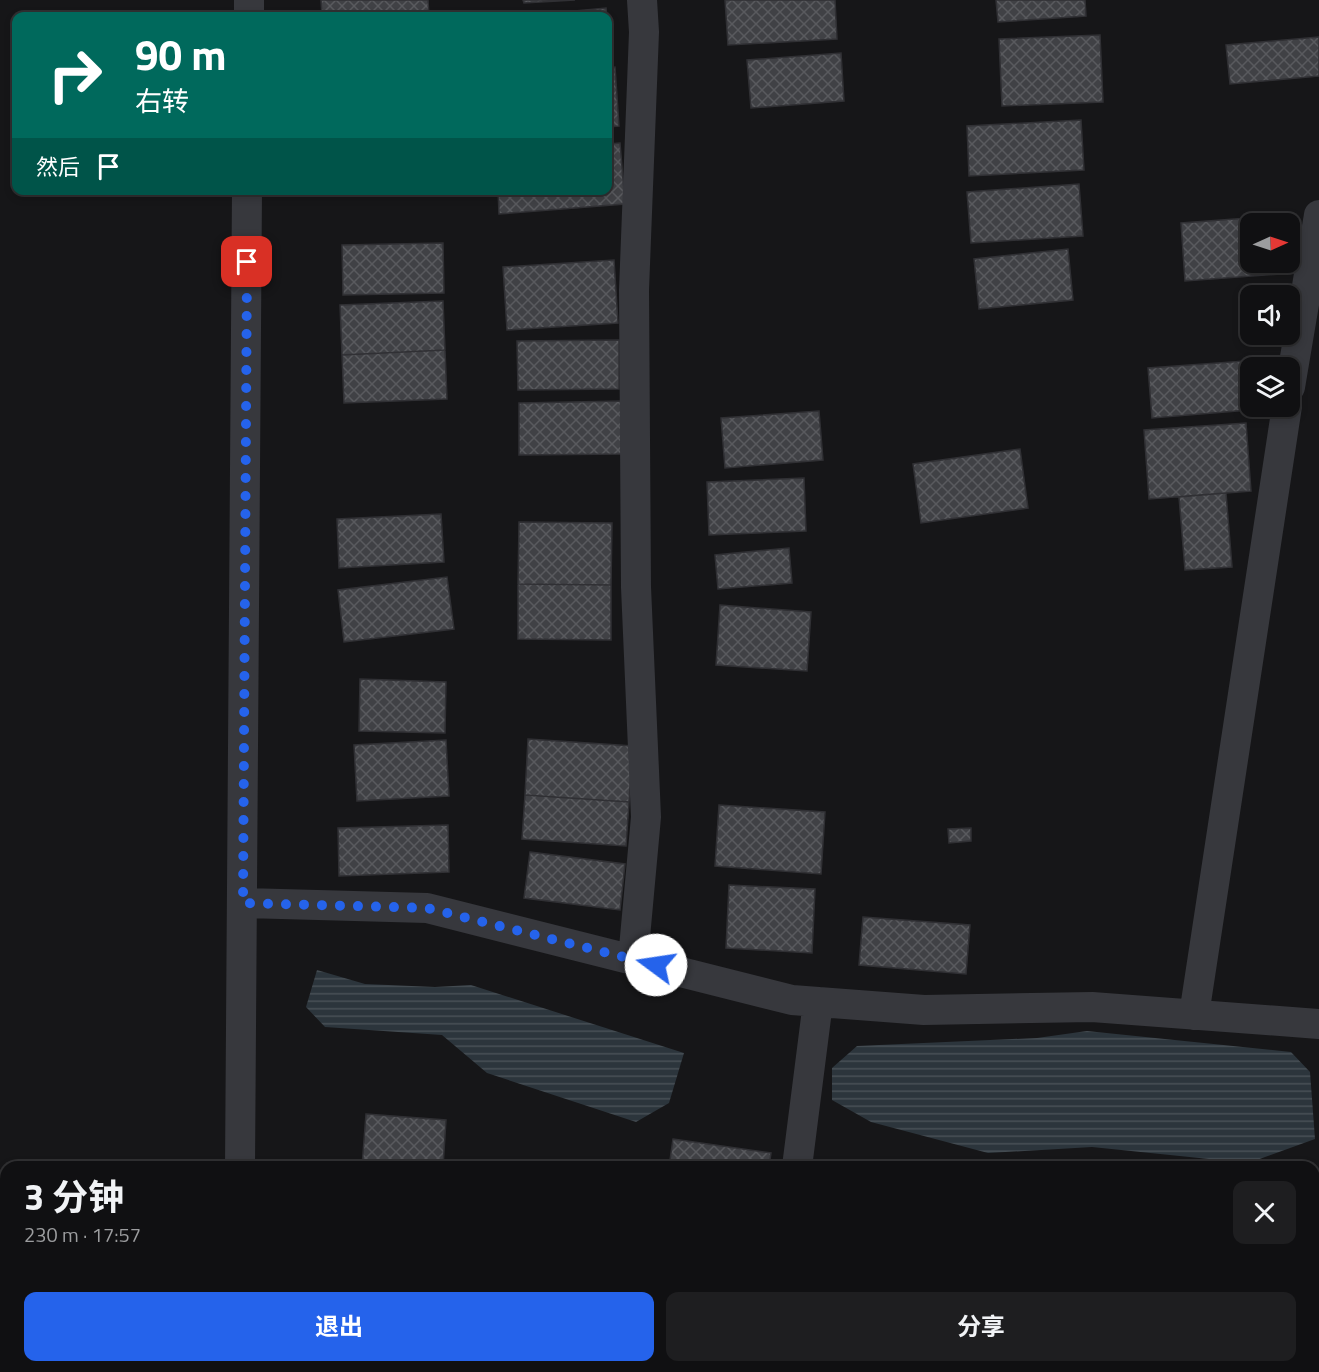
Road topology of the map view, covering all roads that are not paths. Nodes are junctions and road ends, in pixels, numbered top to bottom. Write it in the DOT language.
graph roads {
  1 [pos="642,0"];
  2 [pos="248,195"];
  3 [pos="1319,215"];
  4 [pos="1295,357"];
  5 [pos="1285,417"];
  6 [pos="243,903"];
  7 [pos="633,959"];
  8 [pos="818,1002"];
  9 [pos="1194,1015"];
  10 [pos="1319,1024"];
  11 [pos="240,1161"];
  12 [pos="797,1161"];
  1 -- 7 [label="street"];
  2 -- 6 [label="street"];
  3 -- 4 [label="street"];
  5 -- 9 [label="street"];
  6 -- 7 [label="street"];
  6 -- 11 [label="street"];
  7 -- 8 [label="street"];
  8 -- 9 [label="street"];
  8 -- 12 [label="street"];
  9 -- 10 [label="street"];
}
